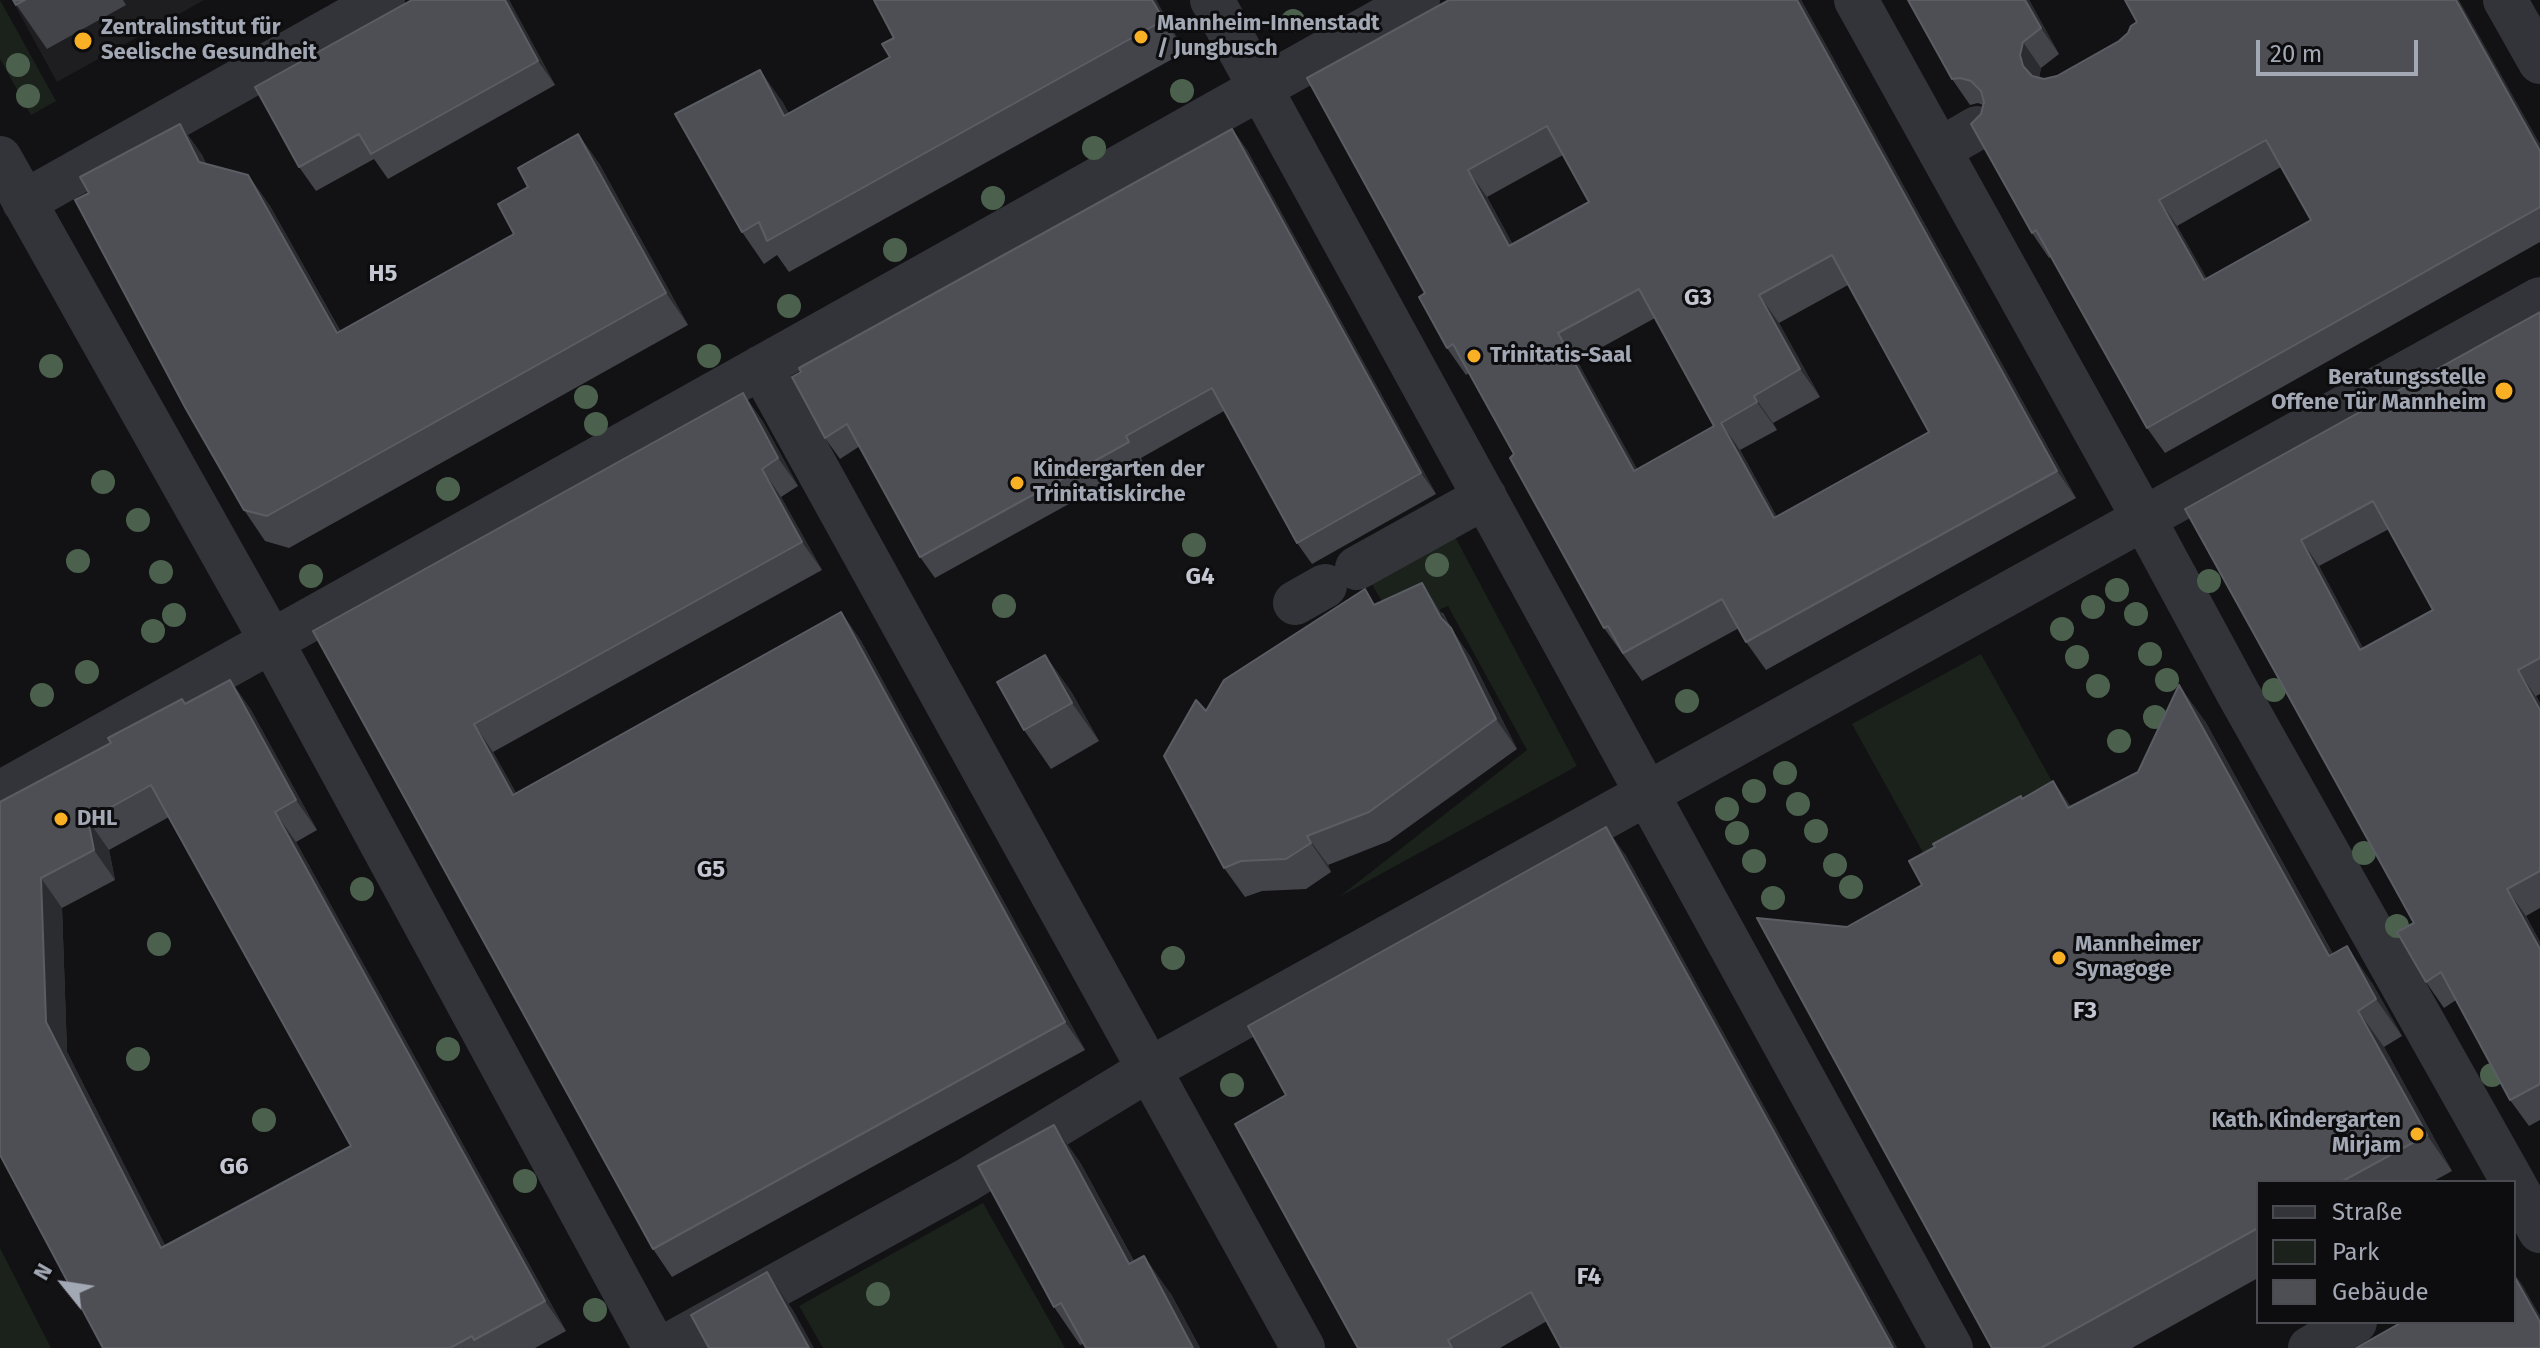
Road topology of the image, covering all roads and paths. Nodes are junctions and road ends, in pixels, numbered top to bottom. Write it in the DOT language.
graph roads {
  1 [pos="383,0"];
  2 [pos="1212,0"];
  3 [pos="1418,0"];
  4 [pos="1856,0"];
  5 [pos="2505,0"];
  6 [pos="2540,62"];
  7 [pos="1261,86"];
  8 [pos="1977,128"];
  9 [pos="1939,150"];
  10 [pos="0,158"];
  11 [pos="24,202"];
  12 [pos="2540,299"];
  13 [pos="761,367"];
  14 [pos="1485,497"];
  15 [pos="2144,519"];
  16 [pos="1325,586"];
  17 [pos="272,642"];
  18 [pos="0,793"];
  19 [pos="1647,794"];
  20 [pos="1148,1070"];
  21 [pos="2511,1180"];
  22 [pos="2516,1190"];
  23 [pos="2532,1227"];
  24 [pos="2352,1324"];
  25 [pos="655,1348"];
  26 [pos="663,1348"];
  27 [pos="1303,1348"];
  28 [pos="1951,1348"];
  29 [pos="2310,1348"];
  1 -- 11 [label="street"];
  2 -- 7 [label="street"];
  3 -- 7 [label="street"];
  4 -- 9 [label="street"];
  5 -- 6 [label="street"];
  7 -- 13 [label="street"];
  7 -- 14 [label="street"];
  8 -- 9 [label="street"];
  9 -- 15 [label="street"];
  10 -- 11 [label="street"];
  11 -- 17 [label="street"];
  12 -- 15 [label="street"];
  13 -- 17 [label="street"];
  13 -- 20 [label="street"];
  14 -- 16 [label="street"];
  14 -- 19 [label="street"];
  15 -- 19 [label="street"];
  15 -- 21 [label="street"];
  17 -- 18 [label="street"];
  17 -- 25 [label="street"];
  19 -- 20 [label="street"];
  19 -- 28 [label="street"];
  20 -- 26 [label="street"];
  20 -- 27 [label="street"];
  22 -- 23 [label="street"];
  24 -- 29 [label="street"];
}
